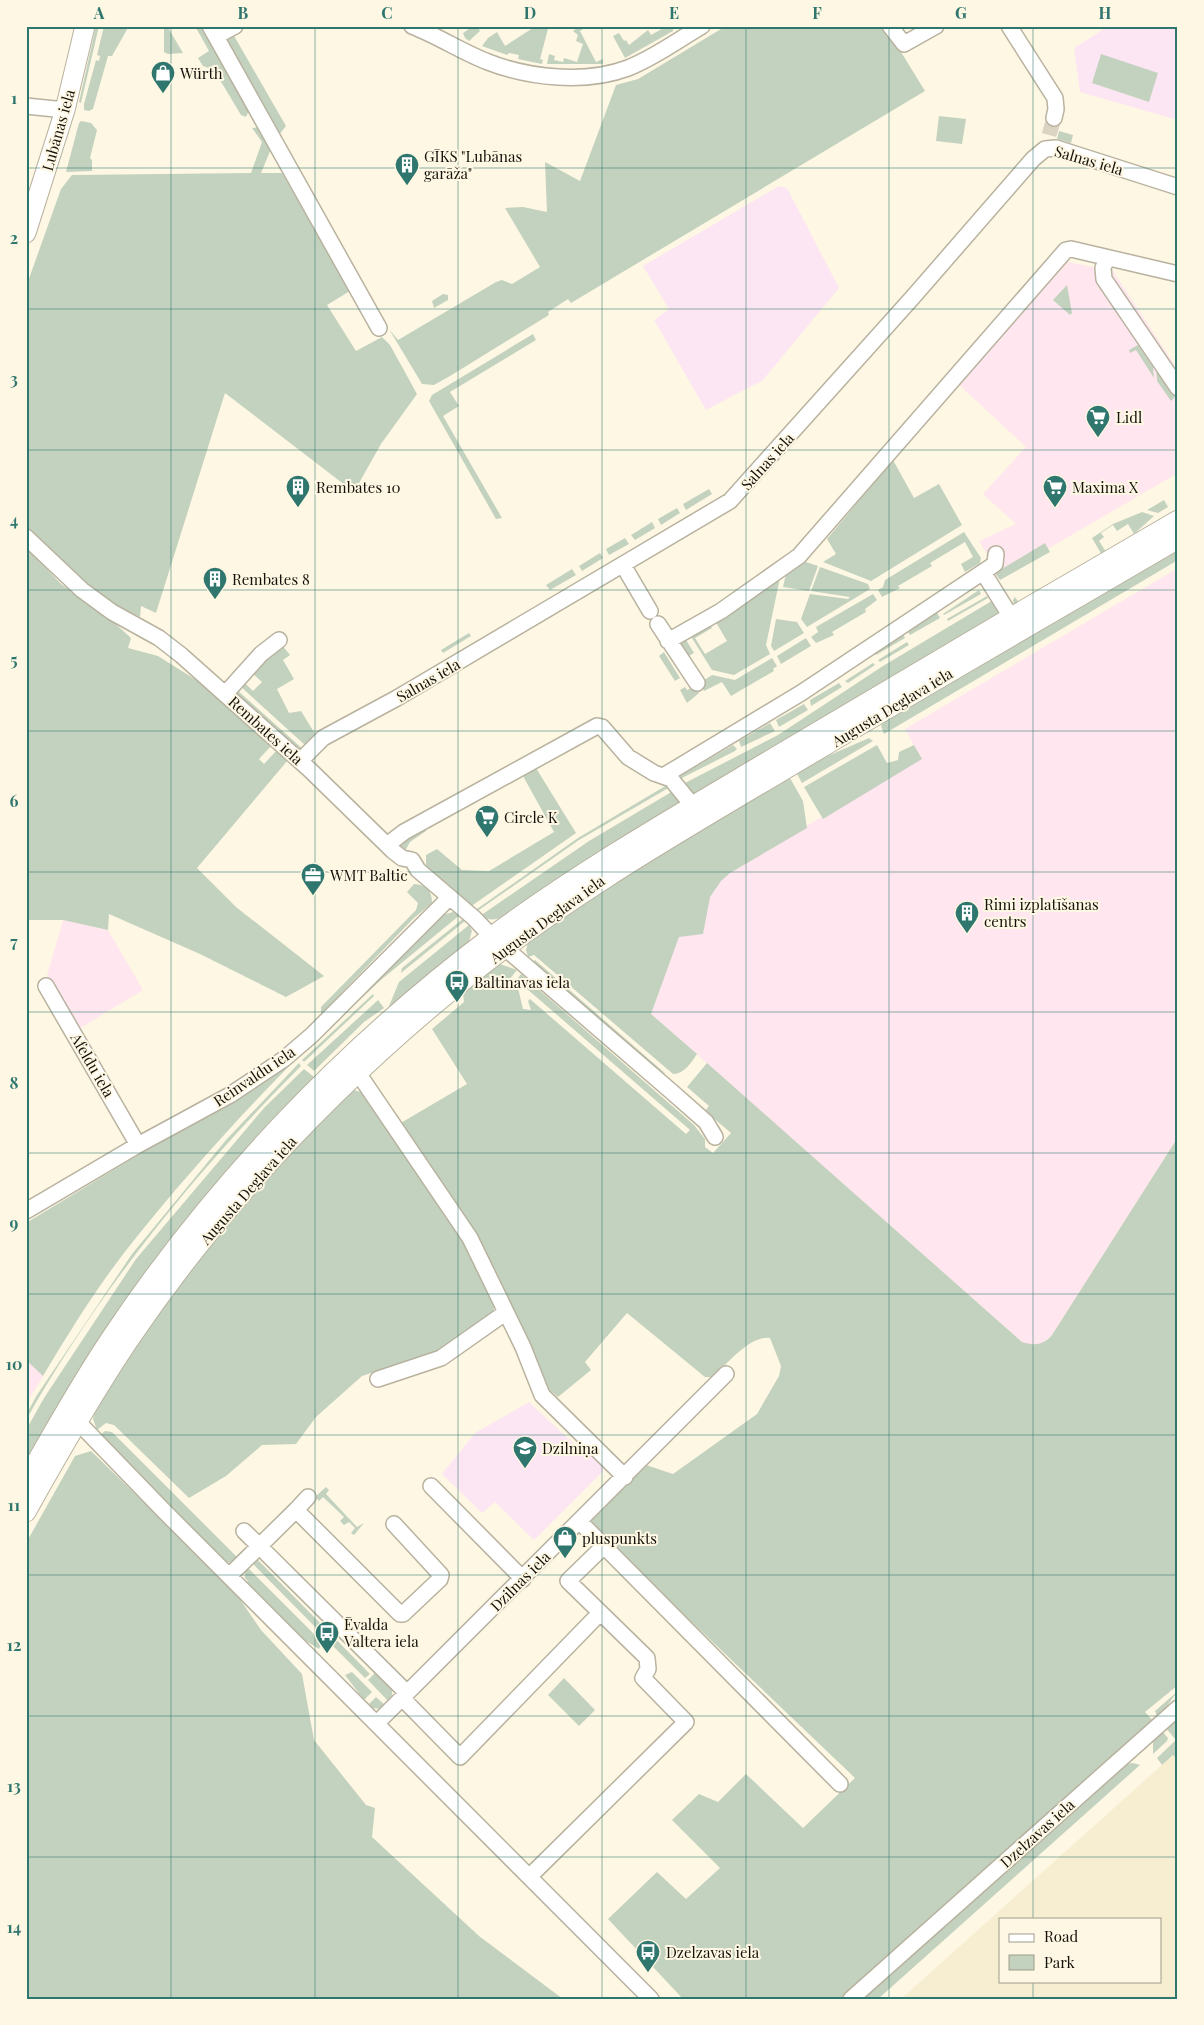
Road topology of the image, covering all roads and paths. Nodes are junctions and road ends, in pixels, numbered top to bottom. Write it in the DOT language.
graph roads {
  1 [pos="85,26"];
  2 [pos="235,26"];
  3 [pos="412,26"];
  4 [pos="702,26"];
  5 [pos="890,26"];
  6 [pos="936,26"];
  7 [pos="1009,26"];
  8 [pos="214,31"];
  9 [pos="26,106"];
  10 [pos="65,110"];
  11 [pos="1054,118"];
  12 [pos="1178,187"];
  13 [pos="26,232"];
  14 [pos="1107,258"];
  15 [pos="1178,274"];
  16 [pos="379,328"];
  17 [pos="1178,388"];
  18 [pos="1178,520"];
  19 [pos="26,537"];
  20 [pos="1178,539"];
  21 [pos="996,554"];
  22 [pos="623,565"];
  23 [pos="983,572"];
  24 [pos="650,611"];
  25 [pos="1011,617"];
  26 [pos="658,624"];
  27 [pos="279,640"];
  28 [pos="668,641"];
  29 [pos="696,683"];
  30 [pos="226,693"];
  31 [pos="300,761"];
  32 [pos="665,775"];
  33 [pos="693,806"];
  34 [pos="387,845"];
  35 [pos="610,865"];
  36 [pos="450,898"];
  37 [pos="498,942"];
  38 [pos="46,986"];
  39 [pos="358,1073"];
  40 [pos="715,1136"];
  41 [pos="138,1145"];
  42 [pos="26,1211"];
  43 [pos="505,1313"];
  44 [pos="726,1374"];
  45 [pos="378,1379"];
  46 [pos="77,1421"];
  47 [pos="625,1477"];
  48 [pos="26,1480"];
  49 [pos="431,1486"];
  50 [pos="308,1497"];
  51 [pos="296,1510"];
  52 [pos="26,1512"];
  53 [pos="580,1522"];
  54 [pos="394,1524"];
  55 [pos="244,1531"];
  56 [pos="259,1546"];
  57 [pos="604,1546"];
  58 [pos="229,1576"];
  59 [pos="523,1579"];
  60 [pos="600,1614"];
  61 [pos="405,1695"];
  62 [pos="1178,1708"];
  63 [pos="377,1723"];
  64 [pos="840,1784"];
  65 [pos="530,1876"];
  66 [pos="651,1999"];
  67 [pos="851,1999"];
  1 -- 10 [label="main road, Lubānas iela"];
  2 -- 8 [label="street"];
  3 -- 4 [label="street"];
  5 -- 6 [label="street"];
  7 -- 11 [label="street"];
  8 -- 16 [label="street"];
  9 -- 10 [label="street"];
  10 -- 13 [label="main road, Lubānas iela"];
  12 -- 22 [label="street, Salnas iela"];
  14 -- 15 [label="street"];
  14 -- 17 [label="street"];
  14 -- 28 [label="street"];
  18 -- 25 [label="main road, Augusta Deglava iela"];
  19 -- 30 [label="street, Rembates iela"];
  20 -- 35 [label="main road, Augusta Deglava iela"];
  21 -- 23 [label="street"];
  22 -- 24 [label="street"];
  22 -- 31 [label="street, Salnas iela"];
  23 -- 25 [label="street"];
  23 -- 32 [label="street"];
  25 -- 33 [label="main road, Augusta Deglava iela"];
  26 -- 28 [label="street"];
  27 -- 30 [label="street"];
  28 -- 29 [label="street"];
  30 -- 31 [label="street, Rembates iela"];
  31 -- 34 [label="street, Rembates iela"];
  32 -- 33 [label="street"];
  32 -- 34 [label="street"];
  33 -- 35 [label="main road, Augusta Deglava iela"];
  34 -- 36 [label="street, Rembates iela"];
  35 -- 37 [label="main road, Augusta Deglava iela"];
  36 -- 37 [label="street, Rembates iela"];
  36 -- 41 [label="street, Reinvaldu iela"];
  37 -- 39 [label="main road, Augusta Deglava iela"];
  37 -- 40 [label="street, Rembates iela"];
  37 -- 48 [label="main road, Augusta Deglava iela"];
  38 -- 41 [label="street, Afeldu iela"];
  39 -- 43 [label="street"];
  39 -- 46 [label="main road, Augusta Deglava iela"];
  41 -- 42 [label="street, Reinvaldu iela"];
  43 -- 45 [label="street"];
  43 -- 47 [label="street"];
  44 -- 47 [label="street, Dzilnas iela"];
  46 -- 52 [label="main road, Augusta Deglava iela"];
  46 -- 58 [label="street"];
  47 -- 53 [label="street, Dzilnas iela"];
  49 -- 59 [label="street"];
  50 -- 51 [label="street"];
  51 -- 54 [label="street"];
  51 -- 56 [label="street"];
  53 -- 57 [label="street"];
  53 -- 59 [label="street, Dzilnas iela"];
  55 -- 56 [label="street"];
  56 -- 58 [label="street"];
  56 -- 61 [label="street"];
  57 -- 60 [label="street"];
  57 -- 64 [label="street"];
  58 -- 63 [label="street"];
  59 -- 61 [label="street, Dzilnas iela"];
  60 -- 61 [label="street"];
  60 -- 65 [label="street"];
  61 -- 63 [label="street, Dzilnas iela"];
  62 -- 67 [label="street, Dzelzavas iela"];
  63 -- 65 [label="street"];
  65 -- 66 [label="street"];
}
